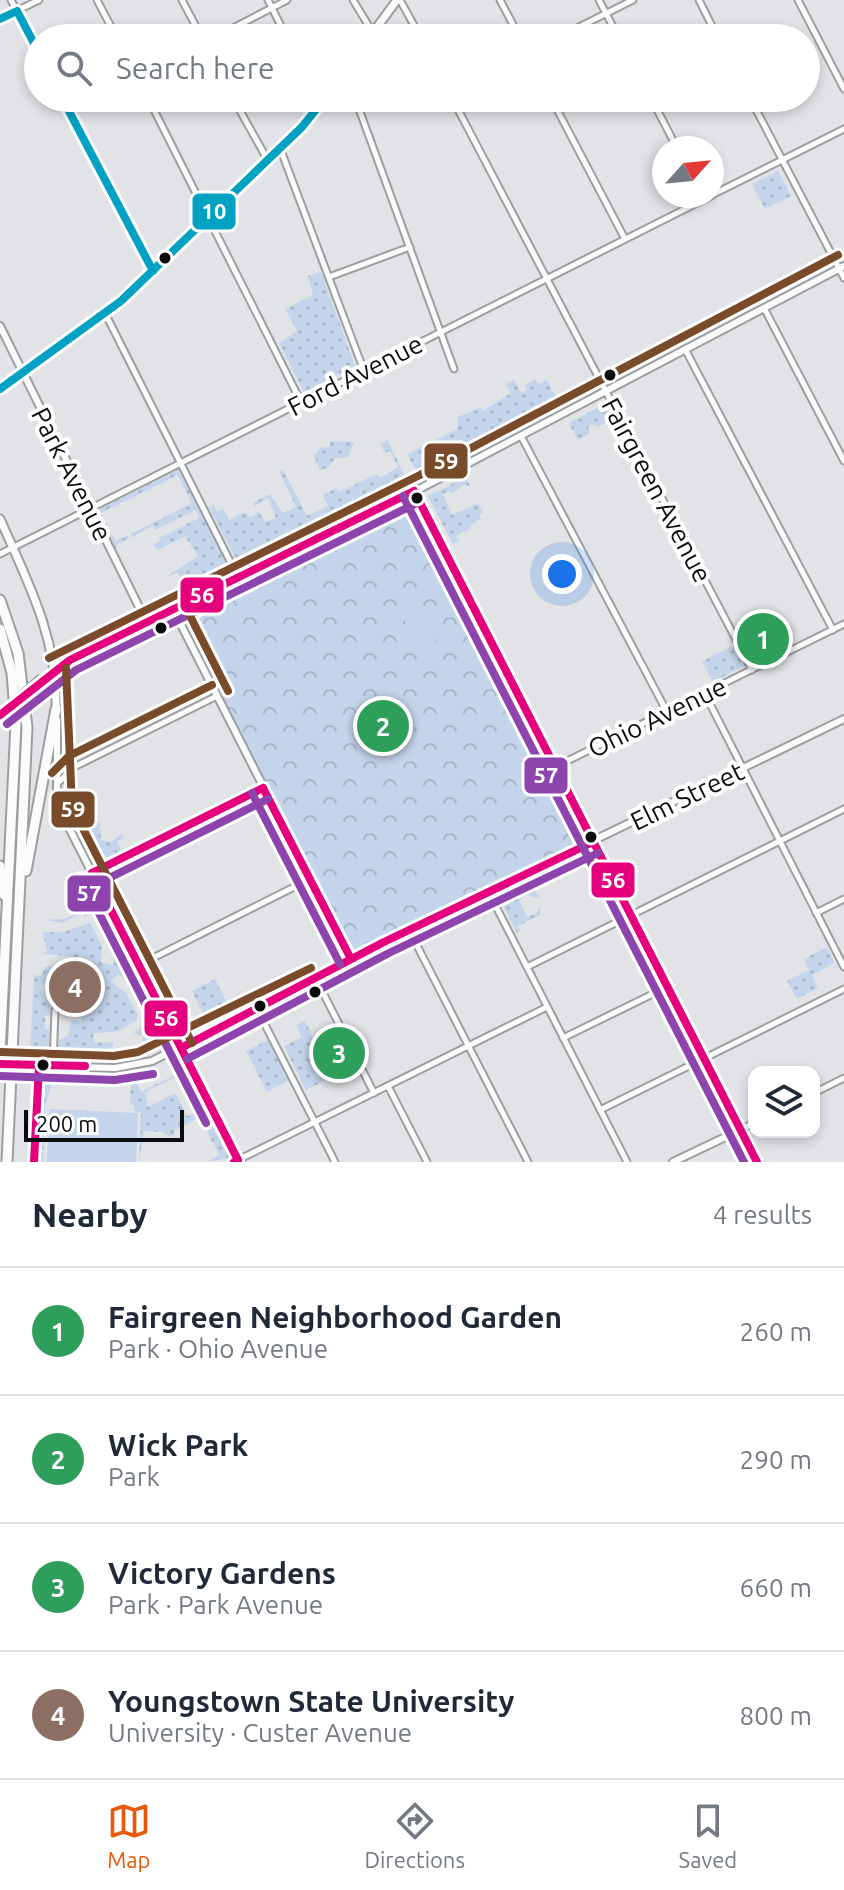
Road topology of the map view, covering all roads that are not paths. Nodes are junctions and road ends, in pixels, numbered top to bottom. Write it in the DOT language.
graph roads {
  1 [pos="11,0"];
  2 [pos="39,0"];
  3 [pos="97,0"];
  4 [pos="182,0"];
  5 [pos="268,0"];
  6 [pos="287,0"];
  7 [pos="353,0"];
  8 [pos="398,0"];
  9 [pos="500,0"];
  10 [pos="599,0"];
  11 [pos="633,0"];
  12 [pos="699,0"];
  13 [pos="798,0"];
  14 [pos="272,8"];
  15 [pos="17,11"];
  16 [pos="606,13"];
  17 [pos="0,19"];
  18 [pos="24,24"];
  19 [pos="110,24"];
  20 [pos="195,24"];
  21 [pos="241,24"];
  22 [pos="280,24"];
  23 [pos="365,24"];
  24 [pos="380,24"];
  25 [pos="413,24"];
  26 [pos="513,24"];
  27 [pos="584,24"];
  28 [pos="612,24"];
  29 [pos="711,24"];
  30 [pos="810,24"];
  31 [pos="820,43"];
  32 [pos="844,89"];
  33 [pos="69,112"];
  34 [pos="155,112"];
  35 [pos="241,112"];
  36 [pos="312,112"];
  37 [pos="360,112"];
  38 [pos="459,112"];
  39 [pos="558,112"];
  40 [pos="658,112"];
  41 [pos="757,112"];
  42 [pos="844,129"];
  43 [pos="671,136"];
  44 [pos="280,148"];
  45 [pos="267,159"];
  46 [pos="782,160"];
  47 [pos="724,190"];
  48 [pos="684,208"];
  49 [pos="208,216"];
  50 [pos="625,239"];
  51 [pos="410,247"];
  52 [pos="842,267"];
  53 [pos="153,271"];
  54 [pos="329,277"];
  55 [pos="844,278"];
  56 [pos="546,279"];
  57 [pos="764,308"];
  58 [pos="105,313"];
  59 [pos="0,326"];
  60 [pos="441,332"];
  61 [pos="685,349"];
  62 [pos="454,369"];
  63 [pos="364,371"];
  64 [pos="21,373"];
  65 [pos="0,389"];
  66 [pos="605,391"];
  67 [pos="301,402"];
  68 [pos="521,436"];
  69 [pos="844,461"];
  70 [pos="181,463"];
  71 [pos="414,491"];
  72 [pos="89,509"];
  73 [pos="0,519"];
  74 [pos="13,547"];
  75 [pos="1,553"];
  76 [pos="239,579"];
  77 [pos="0,600"];
  78 [pos="173,609"];
  79 [pos="146,621"];
  80 [pos="844,624"];
  81 [pos="0,629"];
  82 [pos="833,630"];
  83 [pos="54,669"];
  84 [pos="752,670"];
  85 [pos="705,693"];
  86 [pos="217,696"];
  87 [pos="56,709"];
  88 [pos="667,712"];
  89 [pos="0,715"];
  90 [pos="844,719"];
  91 [pos="59,758"];
  92 [pos="74,767"];
  93 [pos="555,767"];
  94 [pos="743,769"];
  95 [pos="60,781"];
  96 [pos="263,788"];
  97 [pos="844,809"];
  98 [pos="780,841"];
  99 [pos="593,842"];
  100 [pos="0,866"];
  101 [pos="92,873"];
  102 [pos="310,879"];
  103 [pos="488,891"];
  104 [pos="844,899"];
  105 [pos="20,902"];
  106 [pos="816,913"];
  107 [pos="631,915"];
  108 [pos="7,920"];
  109 [pos="409,930"];
  110 [pos="351,959"];
  111 [pos="139,965"];
  112 [pos="527,967"];
  113 [pos="844,967"];
  114 [pos="316,979"];
  115 [pos="667,987"];
  116 [pos="844,989"];
  117 [pos="547,1007"];
  118 [pos="257,1009"];
  119 [pos="55,1010"];
  120 [pos="563,1038"];
  121 [pos="468,1046"];
  122 [pos="181,1048"];
  123 [pos="0,1053"];
  124 [pos="704,1058"];
  125 [pos="0,1064"];
  126 [pos="53,1065"];
  127 [pos="39,1066"];
  128 [pos="841,1080"];
  129 [pos="388,1086"];
  130 [pos="820,1090"];
  131 [pos="844,1091"];
  132 [pos="374,1093"];
  133 [pos="600,1110"];
  134 [pos="315,1122"];
  135 [pos="748,1126"];
  136 [pos="740,1130"];
  137 [pos="237,1161"];
  138 [pos="7,1162"];
  139 [pos="34,1162"];
  140 [pos="335,1162"];
  141 [pos="427,1162"];
  142 [pos="528,1162"];
  143 [pos="627,1162"];
  144 [pos="673,1162"];
  145 [pos="757,1162"];
  1 -- 15 [label="street"];
  2 -- 15 [label="street"];
  3 -- 19 [label="street"];
  4 -- 20 [label="street"];
  5 -- 14 [label="street"];
  6 -- 14 [label="street"];
  7 -- 23 [label="street"];
  8 -- 24 [label="main road"];
  8 -- 25 [label="street"];
  9 -- 26 [label="street"];
  10 -- 16 [label="street"];
  11 -- 16 [label="street"];
  12 -- 29 [label="street"];
  13 -- 30 [label="street"];
  14 -- 21 [label="street"];
  14 -- 22 [label="street"];
  15 -- 17 [label="street"];
  15 -- 18 [label="street"];
  16 -- 27 [label="street"];
  16 -- 28 [label="street"];
  31 -- 32 [label="street"];
  33 -- 53 [label="street"];
  34 -- 49 [label="street"];
  35 -- 45 [label="street"];
  36 -- 44 [label="main road"];
  37 -- 51 [label="street"];
  38 -- 56 [label="street, Fairgreen Avenue"];
  39 -- 50 [label="street"];
  40 -- 43 [label="street"];
  41 -- 46 [label="street"];
  42 -- 46 [label="street, Ford Avenue"];
  44 -- 45 [label="main road"];
  44 -- 54 [label="street"];
  45 -- 49 [label="main road"];
  46 -- 47 [label="street, Ford Avenue"];
  46 -- 52 [label="street"];
  48 -- 50 [label="street, Ford Avenue"];
  49 -- 53 [label="main road"];
  49 -- 67 [label="street"];
  50 -- 56 [label="street, Ford Avenue"];
  51 -- 54 [label="street"];
  51 -- 60 [label="street"];
  52 -- 55 [label="street"];
  52 -- 57 [label="street"];
  53 -- 58 [label="main road"];
  54 -- 63 [label="street"];
  56 -- 60 [label="street, Ford Avenue"];
  56 -- 66 [label="street, Fairgreen Avenue"];
  57 -- 61 [label="street"];
  57 -- 69 [label="street"];
  58 -- 64 [label="main road"];
  58 -- 70 [label="street"];
  59 -- 64 [label="street, Park Avenue"];
  60 -- 62 [label="street"];
  60 -- 63 [label="street, Ford Avenue"];
  61 -- 66 [label="street"];
  61 -- 82 [label="street"];
  63 -- 67 [label="street, Ford Avenue"];
  64 -- 65 [label="main road"];
  64 -- 72 [label="street, Park Avenue"];
  66 -- 68 [label="street"];
  66 -- 84 [label="street, Fairgreen Avenue"];
  67 -- 70 [label="street, Ford Avenue"];
  68 -- 71 [label="street"];
  68 -- 88 [label="street"];
  70 -- 72 [label="street, Ford Avenue"];
  70 -- 76 [label="street"];
  71 -- 76 [label="street"];
  71 -- 93 [label="street"];
  72 -- 74 [label="street, Ford Avenue"];
  72 -- 79 [label="street, Park Avenue"];
  73 -- 74 [label="main road"];
  74 -- 75 [label="street, Ford Avenue"];
  74 -- 83 [label="main road"];
  76 -- 78 [label="street"];
  77 -- 105 [label="highway"];
  78 -- 79 [label="street"];
  78 -- 86 [label="street"];
  79 -- 83 [label="street"];
  80 -- 82 [label="street, Ohio Avenue"];
  81 -- 108 [label="highway"];
  82 -- 84 [label="street, Ohio Avenue"];
  83 -- 87 [label="main road"];
  83 -- 89 [label="main road, bridge"];
  84 -- 85 [label="street, Ohio Avenue"];
  85 -- 88 [label="street, Ohio Avenue"];
  85 -- 94 [label="street"];
  86 -- 92 [label="street"];
  86 -- 96 [label="street"];
  87 -- 91 [label="street"];
  87 -- 105 [label="highway"];
  88 -- 93 [label="street, Ohio Avenue"];
  90 -- 94 [label="street, Elm Street"];
  91 -- 92 [label="street"];
  91 -- 95 [label="street"];
  92 -- 95 [label="street"];
  93 -- 99 [label="street"];
  94 -- 98 [label="street"];
  94 -- 99 [label="street, Elm Street"];
  95 -- 101 [label="street"];
  96 -- 101 [label="street"];
  96 -- 102 [label="street"];
  97 -- 98 [label="street"];
  98 -- 106 [label="street"];
  98 -- 107 [label="street"];
  99 -- 103 [label="street, Elm Street"];
  99 -- 107 [label="street"];
  100 -- 108 [label="highway"];
  101 -- 111 [label="street"];
  102 -- 110 [label="street"];
  102 -- 111 [label="street"];
  103 -- 109 [label="street, Elm Street"];
  103 -- 112 [label="street"];
  104 -- 106 [label="street"];
  105 -- 138 [label="highway"];
  106 -- 113 [label="street"];
  107 -- 112 [label="street"];
  107 -- 115 [label="street"];
  108 -- 123 [label="highway"];
  109 -- 110 [label="street, Elm Street"];
  109 -- 121 [label="street"];
  110 -- 114 [label="street, Elm Street"];
  111 -- 122 [label="street"];
  112 -- 117 [label="street"];
  114 -- 118 [label="street, Elm Street"];
  114 -- 132 [label="street"];
  115 -- 120 [label="street"];
  115 -- 124 [label="street"];
  116 -- 124 [label="street"];
  117 -- 120 [label="street"];
  117 -- 121 [label="street"];
  118 -- 122 [label="street, Elm Street"];
  118 -- 134 [label="street"];
  119 -- 126 [label="street"];
  120 -- 133 [label="street"];
  121 -- 129 [label="street"];
  121 -- 142 [label="street"];
  122 -- 126 [label="street, Elm Street"];
  122 -- 137 [label="street"];
  124 -- 133 [label="street"];
  124 -- 136 [label="street"];
  125 -- 127 [label="street, Elm Street, bridge"];
  126 -- 127 [label="street, Elm Street"];
  127 -- 139 [label="street"];
  128 -- 130 [label="street"];
  128 -- 131 [label="street"];
  129 -- 132 [label="street"];
  129 -- 141 [label="street"];
  132 -- 134 [label="street"];
  133 -- 143 [label="street"];
  134 -- 137 [label="street"];
  134 -- 140 [label="street"];
  135 -- 136 [label="street"];
  136 -- 144 [label="street"];
  136 -- 145 [label="street"];
}
